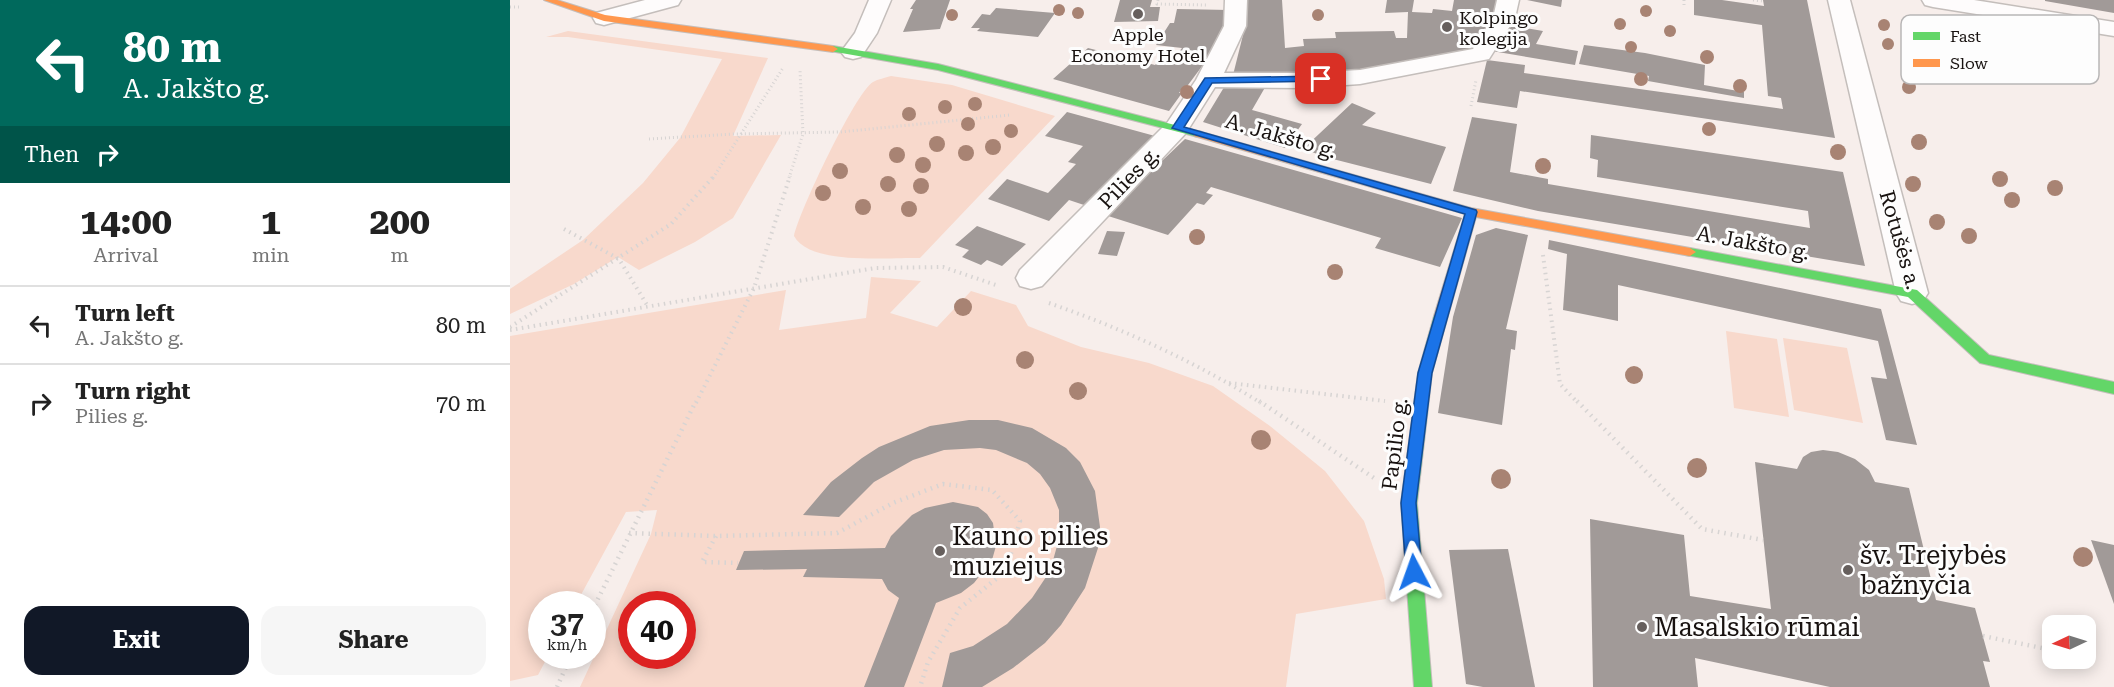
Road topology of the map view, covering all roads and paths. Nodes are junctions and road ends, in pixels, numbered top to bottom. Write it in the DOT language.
graph roads {
  1 [pos="548,0"];
  2 [pos="670,0"];
  3 [pos="880,0"];
  4 [pos="1158,0"];
  5 [pos="1508,0"];
  6 [pos="1684,0"];
  7 [pos="1753,0"];
  8 [pos="1839,0"];
  9 [pos="1933,0"];
  10 [pos="1763,1"];
  11 [pos="1235,3"];
  12 [pos="1684,7"];
  13 [pos="2027,15"];
  14 [pos="604,18"];
  15 [pos="2099,27"];
  16 [pos="2114,29"];
  17 [pos="799,45"];
  18 [pos="853,52"];
  19 [pos="1208,80"];
  20 [pos="1014,115"];
  21 [pos="1178,128"];
  22 [pos="739,134"];
  23 [pos="803,134"];
  24 [pos="649,139"];
  25 [pos="1471,212"];
  26 [pos="1540,227"];
  27 [pos="564,229"];
  28 [pos="619,260"];
  29 [pos="754,288"];
  30 [pos="1007,288"];
  31 [pos="1035,289"];
  32 [pos="1912,293"];
  33 [pos="647,304"];
  34 [pos="510,328"];
  35 [pos="1225,382"];
  36 [pos="2114,388"];
  37 [pos="1421,405"];
  38 [pos="1408,503"];
  39 [pos="629,533"];
  40 [pos="716,536"];
  41 [pos="1763,540"];
  42 [pos="738,563"];
  43 [pos="601,591"];
  44 [pos="1983,636"];
  45 [pos="2042,648"];
  46 [pos="565,669"];
  47 [pos="556,687"];
  48 [pos="920,687"];
  49 [pos="1423,687"];
  1 -- 14 [label="street, A. Jakšto g."];
  2 -- 14 [label="street"];
  3 -- 18 [label="street"];
  4 -- 11 [label="path"];
  5 -- 19 [label="street"];
  6 -- 12 [label="path"];
  7 -- 10 [label="path"];
  8 -- 32 [label="street, Rotušės a."];
  9 -- 13 [label="street"];
  11 -- 19 [label="street, Pilies g."];
  14 -- 17 [label="street, A. Jakšto g."];
  15 -- 16 [label="street"];
  17 -- 18 [label="street, A. Jakšto g."];
  17 -- 22 [label="path"];
  17 -- 23 [label="path"];
  18 -- 21 [label="street, A. Jakšto g."];
  19 -- 21 [label="street, Pilies g."];
  20 -- 23 [label="path"];
  21 -- 25 [label="street, A. Jakšto g."];
  21 -- 31 [label="street, Pilies g."];
  22 -- 23 [label="path"];
  22 -- 24 [label="path"];
  22 -- 28 [label="path"];
  23 -- 29 [label="path"];
  25 -- 26 [label="street, A. Jakšto g."];
  25 -- 37 [label="street, Papilio g."];
  26 -- 32 [label="street, A. Jakšto g."];
  26 -- 41 [label="path"];
  27 -- 28 [label="path"];
  28 -- 33 [label="path"];
  28 -- 34 [label="path"];
  29 -- 30 [label="path"];
  29 -- 33 [label="path"];
  29 -- 39 [label="path"];
  31 -- 35 [label="path"];
  32 -- 36 [label="street, Rotušės a."];
  33 -- 34 [label="path"];
  35 -- 37 [label="path"];
  35 -- 38 [label="path"];
  37 -- 38 [label="street, Papilio g."];
  38 -- 49 [label="street, Papilio g."];
  39 -- 40 [label="path"];
  39 -- 43 [label="path"];
  40 -- 42 [label="path"];
  40 -- 48 [label="path"];
  44 -- 45 [label="path"];
  46 -- 47 [label="path"];
}
